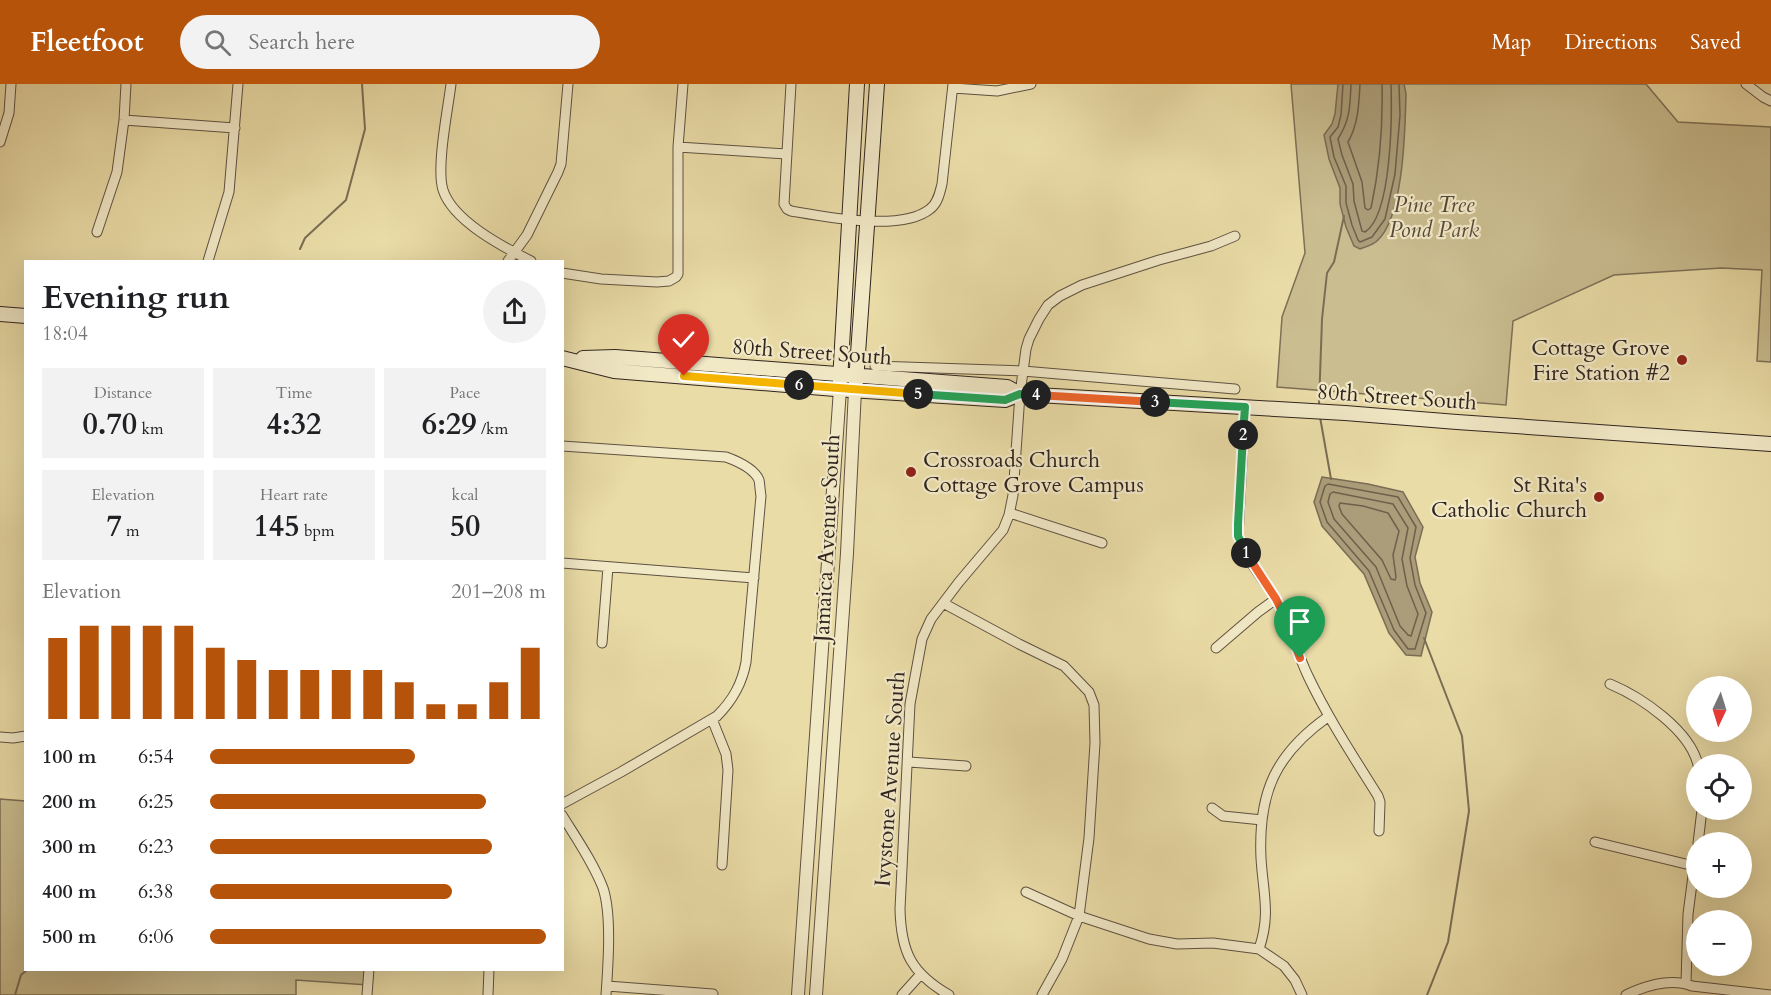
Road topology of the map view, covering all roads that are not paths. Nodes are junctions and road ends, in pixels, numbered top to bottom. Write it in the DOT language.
graph roads {
  1 [pos="11,84"];
  2 [pos="126,84"];
  3 [pos="238,84"];
  4 [pos="451,84"];
  5 [pos="568,84"];
  6 [pos="682,84"];
  7 [pos="791,84"];
  8 [pos="857,84"];
  9 [pos="877,84"];
  10 [pos="1030,84"];
  11 [pos="1746,84"];
  12 [pos="953,86"];
  13 [pos="1771,101"];
  14 [pos="124,120"];
  15 [pos="235,128"];
  16 [pos="0,142"];
  17 [pos="678,147"];
  18 [pos="787,154"];
  19 [pos="849,220"];
  20 [pos="867,220"];
  21 [pos="97,232"];
  22 [pos="1235,236"];
  23 [pos="514,252"];
  24 [pos="208,260"];
  25 [pos="509,260"];
  26 [pos="529,260"];
  27 [pos="564,273"];
  28 [pos="678,274"];
  29 [pos="689,278"];
  30 [pos="0,314"];
  31 [pos="24,316"];
  32 [pos="564,358"];
  33 [pos="564,358"];
  34 [pos="875,366"];
  35 [pos="1023,371"];
  36 [pos="841,374"];
  37 [pos="856,375"];
  38 [pos="840,389"];
  39 [pos="1235,389"];
  40 [pos="855,390"];
  41 [pos="1020,394"];
  42 [pos="1245,407"];
  43 [pos="1771,444"];
  44 [pos="564,446"];
  45 [pos="1010,513"];
  46 [pos="1102,543"];
  47 [pos="564,563"];
  48 [pos="608,567"];
  49 [pos="754,578"];
  50 [pos="1276,599"];
  51 [pos="943,603"];
  52 [pos="602,643"];
  53 [pos="1216,648"];
  54 [pos="1610,684"];
  55 [pos="1329,716"];
  56 [pos="712,719"];
  57 [pos="24,736"];
  58 [pos="4,737"];
  59 [pos="1694,754"];
  60 [pos="909,762"];
  61 [pos="966,766"];
  62 [pos="564,803"];
  63 [pos="1212,808"];
  64 [pos="564,818"];
  65 [pos="1262,819"];
  66 [pos="1379,831"];
  67 [pos="1595,842"];
  68 [pos="1686,864"];
  69 [pos="722,865"];
  70 [pos="1026,892"];
  71 [pos="1690,898"];
  72 [pos="1079,916"];
  73 [pos="1259,949"];
  74 [pos="369,971"];
  75 [pos="489,971"];
  76 [pos="920,975"];
  77 [pos="1686,984"];
  78 [pos="606,991"];
  79 [pos="713,994"];
  80 [pos="367,995"];
  81 [pos="488,995"];
  82 [pos="798,995"];
  83 [pos="816,995"];
  84 [pos="902,995"];
  85 [pos="949,995"];
  86 [pos="1042,995"];
  87 [pos="1302,995"];
  88 [pos="1626,995"];
  89 [pos="1771,995"];
  1 -- 16 [label="street"];
  2 -- 14 [label="street"];
  3 -- 15 [label="street"];
  4 -- 23 [label="street"];
  5 -- 23 [label="street"];
  6 -- 17 [label="street"];
  7 -- 18 [label="street"];
  8 -- 19 [label="main road, Jamaica Avenue South"];
  9 -- 20 [label="main road, Jamaica Avenue South"];
  10 -- 12 [label="street"];
  11 -- 13 [label="street"];
  12 -- 20 [label="street"];
  14 -- 15 [label="street"];
  14 -- 21 [label="street"];
  15 -- 24 [label="street"];
  17 -- 18 [label="street"];
  17 -- 28 [label="street"];
  18 -- 19 [label="street"];
  19 -- 20 [label="street"];
  19 -- 36 [label="main road, Jamaica Avenue South"];
  20 -- 37 [label="main road, Jamaica Avenue South"];
  22 -- 35 [label="street, Ivystone Avenue South"];
  23 -- 25 [label="street"];
  23 -- 26 [label="street"];
  27 -- 28 [label="street"];
  28 -- 29 [label="street"];
  30 -- 31 [label="main road"];
  32 -- 36 [label="main road, 80th Street South"];
  33 -- 38 [label="main road, 80th Street South"];
  34 -- 35 [label="street, 80th Street South"];
  35 -- 39 [label="street, 80th Street South"];
  35 -- 41 [label="street, Ivystone Avenue South"];
  36 -- 37 [label="main road, 80th Street South"];
  36 -- 38 [label="main road, Jamaica Avenue South"];
  37 -- 40 [label="main road, Jamaica Avenue South"];
  37 -- 41 [label="main road, 80th Street South"];
  38 -- 40 [label="main road, 80th Street South"];
  38 -- 82 [label="street, Jamaica Avenue South"];
  40 -- 41 [label="main road, 80th Street South"];
  40 -- 83 [label="street, Jamaica Avenue South"];
  41 -- 42 [label="main road, 80th Street South"];
  41 -- 45 [label="street, Ivystone Avenue South"];
  42 -- 43 [label="main road, 80th Street South"];
  42 -- 50 [label="street"];
  44 -- 49 [label="street"];
  45 -- 46 [label="street"];
  45 -- 51 [label="street, Ivystone Avenue South"];
  47 -- 48 [label="street"];
  48 -- 49 [label="street"];
  48 -- 52 [label="street"];
  49 -- 56 [label="street"];
  50 -- 53 [label="street"];
  50 -- 55 [label="street"];
  51 -- 60 [label="street, Ivystone Avenue South"];
  51 -- 72 [label="street"];
  54 -- 59 [label="street"];
  55 -- 65 [label="street"];
  55 -- 66 [label="street"];
  56 -- 62 [label="street"];
  56 -- 69 [label="street"];
  57 -- 58 [label="street"];
  60 -- 61 [label="street"];
  60 -- 76 [label="street, Ivystone Avenue South"];
  63 -- 65 [label="street"];
  64 -- 78 [label="street"];
  65 -- 73 [label="street"];
  67 -- 68 [label="street"];
  70 -- 72 [label="street"];
  71 -- 77 [label="street"];
  72 -- 73 [label="street"];
  72 -- 86 [label="street"];
  73 -- 87 [label="street"];
  74 -- 80 [label="street"];
  75 -- 81 [label="street"];
  76 -- 84 [label="street"];
  76 -- 85 [label="street, Ivystone Avenue South"];
  77 -- 88 [label="street"];
  77 -- 89 [label="street"];
  78 -- 79 [label="street"];
}
